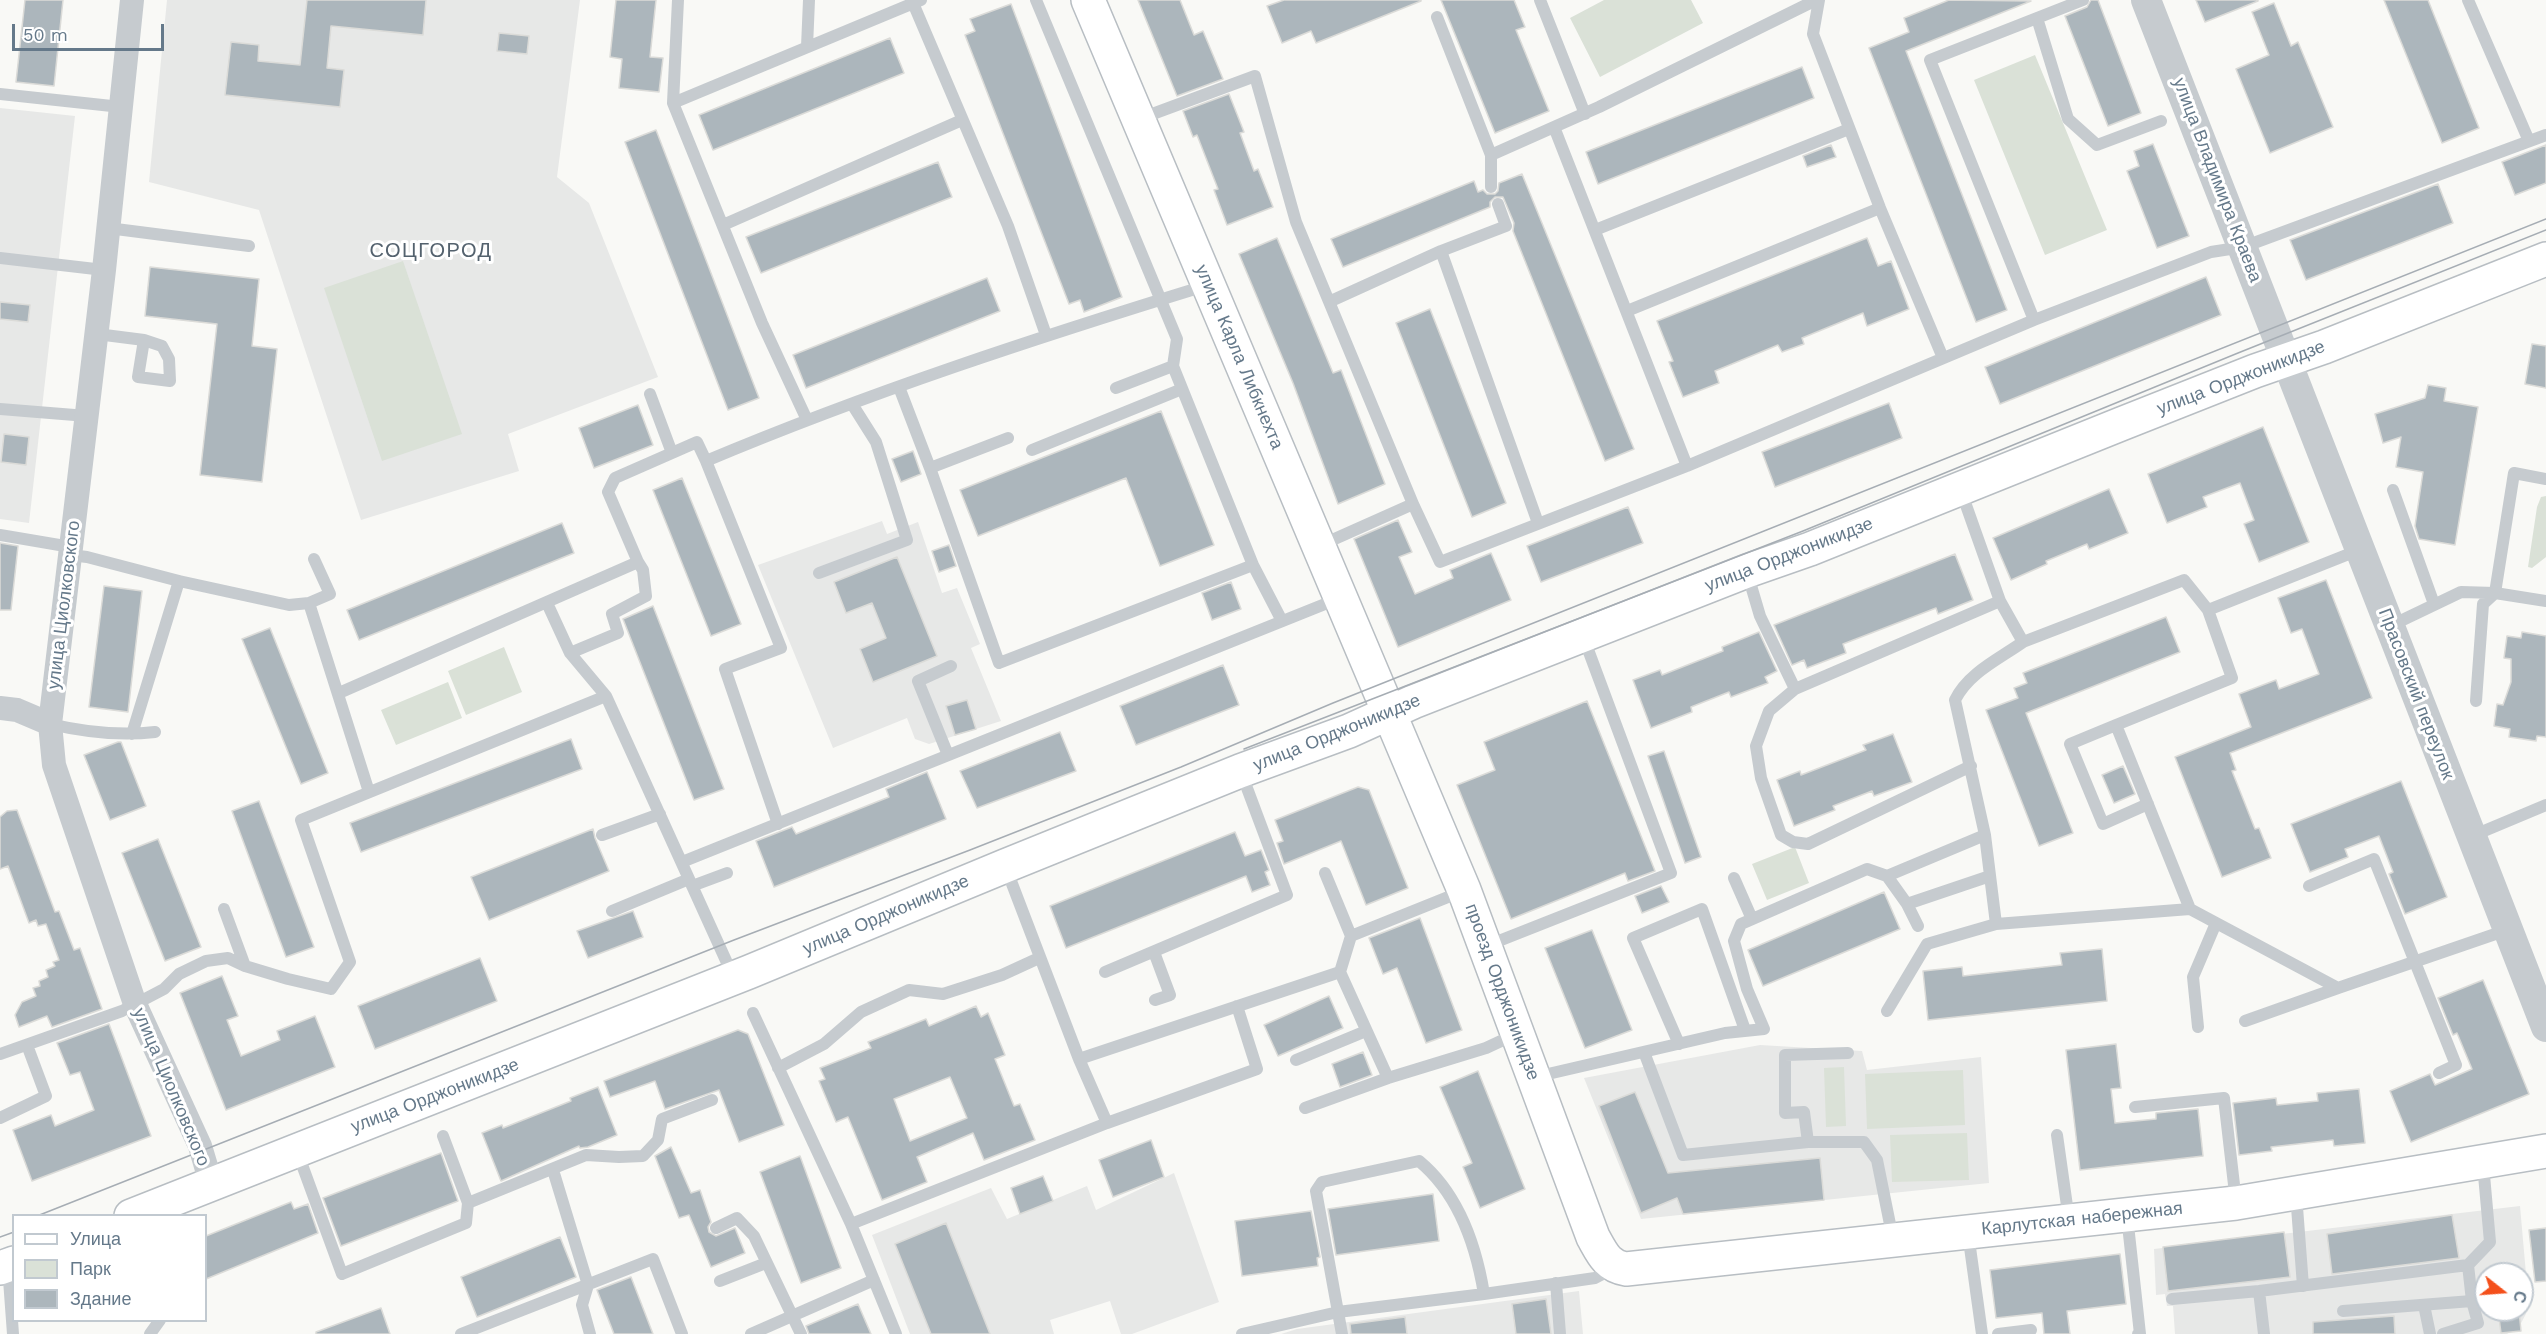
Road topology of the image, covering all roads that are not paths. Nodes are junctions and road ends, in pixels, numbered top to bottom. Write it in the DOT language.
graph roads {
  1 [pos="132,0"];
  2 [pos="678,0"];
  3 [pos="809,0"];
  4 [pos="1036,0"];
  5 [pos="1088,0"];
  6 [pos="1540,0"];
  7 [pos="1818,0"];
  8 [pos="2083,0"];
  9 [pos="2146,0"];
  10 [pos="2468,0"];
  11 [pos="917,1"];
  12 [pos="1437,18"];
  13 [pos="2037,18"];
  14 [pos="807,47"];
  15 [pos="0,94"];
  16 [pos="673,104"];
  17 [pos="121,107"];
  18 [pos="1585,114"];
  19 [pos="1138,119"];
  20 [pos="962,120"];
  21 [pos="2161,121"];
  22 [pos="1554,127"];
  23 [pos="1849,129"];
  24 [pos="2546,135"];
  25 [pos="2529,141"];
  26 [pos="1491,155"];
  27 [pos="1491,187"];
  28 [pos="1498,204"];
  29 [pos="1880,208"];
  30 [pos="723,225"];
  31 [pos="108,228"];
  32 [pos="1595,230"];
  33 [pos="249,246"];
  34 [pos="2243,247"];
  35 [pos="1441,251"];
  36 [pos="0,258"];
  37 [pos="2546,259"];
  38 [pos="104,270"];
  39 [pos="1208,285"];
  40 [pos="1161,300"];
  41 [pos="1330,301"];
  42 [pos="1627,311"];
  43 [pos="2034,320"];
  44 [pos="97,334"];
  45 [pos="1046,335"];
  46 [pos="144,340"];
  47 [pos="1943,358"];
  48 [pos="2288,360"];
  49 [pos="1173,366"];
  50 [pos="899,387"];
  51 [pos="1116,388"];
  52 [pos="1182,389"];
  53 [pos="650,394"];
  54 [pos="852,404"];
  55 [pos="0,409"];
  56 [pos="87,416"];
  57 [pos="807,420"];
  58 [pos="1008,438"];
  59 [pos="1032,450"];
  60 [pos="672,453"];
  61 [pos="706,461"];
  62 [pos="1687,466"];
  63 [pos="930,468"];
  64 [pos="2546,479"];
  65 [pos="1960,488"];
  66 [pos="2393,490"];
  67 [pos="1413,504"];
  68 [pos="1538,523"];
  69 [pos="0,535"];
  70 [pos="1318,546"];
  71 [pos="2360,550"];
  72 [pos="70,551"];
  73 [pos="314,559"];
  74 [pos="638,562"];
  75 [pos="1253,566"];
  76 [pos="1747,571"];
  77 [pos="819,573"];
  78 [pos="179,581"];
  79 [pos="2495,593"];
  80 [pos="1340,598"];
  81 [pos="2000,601"];
  82 [pos="2546,601"];
  83 [pos="309,603"];
  84 [pos="547,603"];
  85 [pos="2434,604"];
  86 [pos="2208,610"];
  87 [pos="1282,621"];
  88 [pos="2390,626"];
  89 [pos="1583,635"];
  90 [pos="2023,642"];
  91 [pos="570,653"];
  92 [pos="951,666"];
  93 [pos="1795,689"];
  94 [pos="339,693"];
  95 [pos="606,696"];
  96 [pos="2476,701"];
  97 [pos="0,708"];
  98 [pos="1389,714"];
  99 [pos="50,724"];
  100 [pos="2116,725"];
  101 [pos="155,732"];
  102 [pos="132,734"];
  103 [pos="948,755"];
  104 [pos="1971,766"];
  105 [pos="1240,771"];
  106 [pos="369,792"];
  107 [pos="2148,804"];
  108 [pos="2546,805"];
  109 [pos="660,814"];
  110 [pos="778,824"];
  111 [pos="602,835"];
  112 [pos="1984,835"];
  113 [pos="2471,836"];
  114 [pos="682,862"];
  115 [pos="1005,866"];
  116 [pos="727,873"];
  117 [pos="1325,873"];
  118 [pos="1887,876"];
  119 [pos="1990,876"];
  120 [pos="1734,878"];
  121 [pos="690,883"];
  122 [pos="2309,886"];
  123 [pos="1464,890"];
  124 [pos="1907,904"];
  125 [pos="224,909"];
  126 [pos="2190,909"];
  127 [pos="612,911"];
  128 [pos="1752,919"];
  129 [pos="2216,922"];
  130 [pos="1996,924"];
  131 [pos="1918,926"];
  132 [pos="2507,930"];
  133 [pos="1351,936"];
  134 [pos="1484,946"];
  135 [pos="1154,952"];
  136 [pos="1039,958"];
  137 [pos="2416,962"];
  138 [pos="245,966"];
  139 [pos="1106,972"];
  140 [pos="1340,972"];
  141 [pos="733,978"];
  142 [pos="2338,988"];
  143 [pos="1155,1000"];
  144 [pos="135,1004"];
  145 [pos="1237,1006"];
  146 [pos="1887,1011"];
  147 [pos="753,1013"];
  148 [pos="2245,1021"];
  149 [pos="2198,1027"];
  150 [pos="2546,1027"];
  151 [pos="1746,1030"];
  152 [pos="1366,1031"];
  153 [pos="1517,1034"];
  154 [pos="1679,1044"];
  155 [pos="27,1045"];
  156 [pos="1644,1052"];
  157 [pos="1848,1053"];
  158 [pos="0,1054"];
  159 [pos="1079,1059"];
  160 [pos="1296,1060"];
  161 [pos="778,1068"];
  162 [pos="2439,1073"];
  163 [pos="1533,1077"];
  164 [pos="1388,1078"];
  165 [pos="712,1100"];
  166 [pos="2135,1107"];
  167 [pos="1305,1108"];
  168 [pos="0,1118"];
  169 [pos="1107,1123"];
  170 [pos="2057,1135"];
  171 [pos="443,1136"];
  172 [pos="1808,1142"];
  173 [pos="296,1150"];
  174 [pos="2546,1151"];
  175 [pos="2483,1163"];
  176 [pos="553,1170"];
  177 [pos="212,1183"];
  178 [pos="2296,1193"];
  179 [pos="468,1203"];
  180 [pos="2236,1203"];
  181 [pos="134,1214"];
  182 [pos="2127,1215"];
  183 [pos="2069,1221"];
  184 [pos="851,1224"];
  185 [pos="716,1228"];
  186 [pos="1968,1232"];
  187 [pos="1893,1240"];
  188 [pos="766,1263"];
  189 [pos="7,1265"];
  190 [pos="2468,1265"];
  191 [pos="1616,1268"];
  192 [pos="874,1280"];
  193 [pos="720,1281"];
  194 [pos="1556,1283"];
  195 [pos="588,1285"];
  196 [pos="2303,1286"];
  197 [pos="2259,1291"];
  198 [pos="1484,1294"];
  199 [pos="2172,1299"];
  200 [pos="2472,1301"];
  201 [pos="2424,1305"];
  202 [pos="2343,1311"];
  203 [pos="1338,1312"];
  204 [pos="794,1315"];
  205 [pos="2031,1330"];
  206 [pos="13,1334"];
  207 [pos="461,1334"];
  208 [pos="590,1334"];
  209 [pos="682,1334"];
  210 [pos="751,1334"];
  211 [pos="801,1334"];
  212 [pos="896,1334"];
  213 [pos="1242,1334"];
  214 [pos="1342,1334"];
  215 [pos="1560,1334"];
  216 [pos="1982,1334"];
  217 [pos="1998,1334"];
  218 [pos="2138,1334"];
  219 [pos="2264,1334"];
  220 [pos="2430,1334"];
  221 [pos="2443,1334"];
  1 -- 17 [label="street, улица Циолковского"];
  2 -- 16 [label="lane"];
  3 -- 14 [label="lane"];
  4 -- 40 [label="lane"];
  5 -- 19 [label="main road, улица Карла Либкнехта"];
  6 -- 18 [label="lane"];
  7 -- 18 [label="lane"];
  7 -- 23 [label="lane"];
  8 -- 13 [label="lane"];
  9 -- 34 [label="street, улица Владимира Краева"];
  10 -- 25 [label="lane"];
  11 -- 14 [label="lane"];
  11 -- 20 [label="lane"];
  12 -- 26 [label="lane"];
  13 -- 21 [label="lane"];
  13 -- 43 [label="lane"];
  14 -- 16 [label="lane"];
  15 -- 17 [label="lane"];
  16 -- 30 [label="lane"];
  17 -- 31 [label="street, улица Циолковского"];
  18 -- 22 [label="lane"];
  19 -- 39 [label="main road, улица Карла Либкнехта"];
  19 -- 41 [label="lane"];
  20 -- 30 [label="lane"];
  20 -- 45 [label="lane"];
  22 -- 26 [label="lane"];
  22 -- 32 [label="lane"];
  23 -- 29 [label="lane"];
  23 -- 32 [label="lane"];
  24 -- 25 [label="lane"];
  25 -- 34 [label="lane"];
  26 -- 27 [label="lane"];
  28 -- 35 [label="lane"];
  29 -- 42 [label="lane"];
  29 -- 47 [label="lane"];
  30 -- 57 [label="lane"];
  31 -- 33 [label="lane"];
  31 -- 38 [label="street, улица Циолковского"];
  32 -- 42 [label="lane"];
  34 -- 43 [label="lane"];
  34 -- 48 [label="street, улица Владимира Краева"];
  35 -- 41 [label="lane"];
  35 -- 68 [label="lane"];
  36 -- 38 [label="lane"];
  37 -- 48 [label="main road, улица Орджоникидзе"];
  38 -- 44 [label="street, улица Циолковского"];
  39 -- 40 [label="lane"];
  39 -- 70 [label="main road, улица Карла Либкнехта"];
  40 -- 45 [label="lane"];
  40 -- 49 [label="lane"];
  41 -- 67 [label="lane"];
  42 -- 62 [label="lane"];
  43 -- 47 [label="lane"];
  44 -- 46 [label="lane"];
  44 -- 56 [label="street, улица Циолковского"];
  45 -- 50 [label="lane"];
  47 -- 62 [label="lane"];
  48 -- 65 [label="main road, улица Орджоникидзе"];
  48 -- 71 [label="street, Прасовский переулок"];
  49 -- 51 [label="lane"];
  49 -- 52 [label="lane"];
  50 -- 54 [label="lane"];
  50 -- 63 [label="lane"];
  52 -- 59 [label="lane"];
  52 -- 75 [label="lane"];
  53 -- 60 [label="lane"];
  54 -- 57 [label="lane"];
  54 -- 77 [label="lane"];
  55 -- 56 [label="lane"];
  56 -- 72 [label="street, улица Циолковского"];
  57 -- 61 [label="lane"];
  58 -- 63 [label="lane"];
  60 -- 61 [label="lane"];
  60 -- 74 [label="lane"];
  61 -- 110 [label="lane"];
  62 -- 68 [label="lane"];
  63 -- 75 [label="lane"];
  64 -- 79 [label="lane"];
  65 -- 76 [label="main road, улица Орджоникидзе"];
  65 -- 81 [label="lane"];
  66 -- 85 [label="lane"];
  67 -- 68 [label="lane"];
  67 -- 70 [label="lane"];
  69 -- 72 [label="lane"];
  70 -- 80 [label="main road, улица Карла Либкнехта"];
  71 -- 86 [label="lane"];
  71 -- 88 [label="street, Прасовский переулок"];
  72 -- 78 [label="lane"];
  72 -- 99 [label="street, улица Циолковского"];
  73 -- 83 [label="lane"];
  74 -- 84 [label="lane"];
  74 -- 91 [label="lane"];
  75 -- 87 [label="lane"];
  76 -- 89 [label="main road, улица Орджоникидзе"];
  76 -- 93 [label="lane"];
  78 -- 83 [label="lane"];
  78 -- 102 [label="lane"];
  79 -- 82 [label="lane"];
  79 -- 85 [label="lane"];
  79 -- 96 [label="lane"];
  80 -- 87 [label="lane"];
  80 -- 98 [label="main road, улица Карла Либкнехта"];
  81 -- 90 [label="lane"];
  81 -- 93 [label="lane"];
  83 -- 94 [label="lane"];
  84 -- 91 [label="lane"];
  84 -- 94 [label="lane"];
  85 -- 88 [label="lane"];
  86 -- 90 [label="lane"];
  86 -- 100 [label="lane"];
  87 -- 103 [label="lane"];
  88 -- 113 [label="street, Прасовский переулок"];
  89 -- 98 [label="main road, улица Орджоникидзе"];
  89 -- 134 [label="lane"];
  90 -- 104 [label="lane"];
  91 -- 95 [label="lane"];
  92 -- 103 [label="lane"];
  93 -- 104 [label="lane"];
  94 -- 106 [label="lane"];
  95 -- 106 [label="lane"];
  95 -- 109 [label="lane"];
  97 -- 99 [label="street"];
  98 -- 105 [label="main road, улица Орджоникидзе"];
  98 -- 123 [label="main road, проезд Орджоникидзе"];
  99 -- 102 [label="lane"];
  99 -- 144 [label="street, улица Циолковского"];
  100 -- 107 [label="lane"];
  100 -- 107 [label="lane"];
  101 -- 102 [label="lane"];
  103 -- 110 [label="lane"];
  104 -- 112 [label="lane"];
  105 -- 115 [label="main road, улица Орджоникидзе"];
  105 -- 135 [label="lane"];
  106 -- 138 [label="lane"];
  107 -- 126 [label="lane"];
  108 -- 113 [label="lane"];
  109 -- 111 [label="lane"];
  109 -- 114 [label="lane"];
  110 -- 114 [label="lane"];
  112 -- 118 [label="lane"];
  112 -- 119 [label="lane"];
  113 -- 132 [label="street, Прасовский переулок"];
  114 -- 121 [label="lane"];
  115 -- 136 [label="lane"];
  115 -- 141 [label="main road, улица Орджоникидзе"];
  116 -- 121 [label="lane"];
  117 -- 133 [label="lane"];
  118 -- 124 [label="lane"];
  118 -- 128 [label="lane"];
  119 -- 124 [label="lane"];
  119 -- 130 [label="lane"];
  120 -- 128 [label="lane"];
  121 -- 127 [label="lane"];
  121 -- 141 [label="lane"];
  122 -- 137 [label="lane"];
  123 -- 133 [label="lane"];
  123 -- 134 [label="main road, проезд Орджоникидзе"];
  124 -- 131 [label="lane"];
  125 -- 138 [label="lane"];
  126 -- 129 [label="lane"];
  126 -- 130 [label="lane"];
  128 -- 151 [label="lane"];
  129 -- 142 [label="lane"];
  129 -- 149 [label="lane"];
  130 -- 146 [label="lane"];
  132 -- 137 [label="lane"];
  132 -- 150 [label="street, Прасовский переулок"];
  133 -- 140 [label="lane"];
  134 -- 153 [label="main road, проезд Орджоникидзе"];
  135 -- 139 [label="lane"];
  135 -- 143 [label="lane"];
  136 -- 159 [label="lane"];
  136 -- 161 [label="lane"];
  137 -- 142 [label="lane"];
  137 -- 162 [label="lane"];
  138 -- 144 [label="lane"];
  140 -- 145 [label="lane"];
  140 -- 152 [label="lane"];
  141 -- 173 [label="main road, улица Орджоникидзе"];
  142 -- 148 [label="lane"];
  144 -- 155 [label="lane"];
  144 -- 177 [label="street, улица Циолковского"];
  145 -- 159 [label="lane"];
  145 -- 169 [label="lane"];
  147 -- 161 [label="lane"];
  151 -- 154 [label="lane"];
  151 -- 154 [label="lane"];
  152 -- 160 [label="lane"];
  152 -- 164 [label="lane"];
  153 -- 163 [label="main road, проезд Орджоникидзе"];
  153 -- 164 [label="lane"];
  154 -- 156 [label="lane"];
  155 -- 158 [label="lane"];
  155 -- 168 [label="lane"];
  156 -- 163 [label="lane"];
  156 -- 172 [label="lane"];
  157 -- 172 [label="lane"];
  159 -- 169 [label="lane"];
  161 -- 184 [label="lane"];
  163 -- 191 [label="main road, проезд Орджоникидзе"];
  164 -- 167 [label="lane"];
  165 -- 176 [label="lane"];
  166 -- 180 [label="lane"];
  169 -- 184 [label="lane"];
  170 -- 183 [label="lane"];
  171 -- 179 [label="lane"];
  172 -- 187 [label="lane"];
  173 -- 177 [label="main road, улица Орджоникидзе"];
  173 -- 179 [label="lane"];
  174 -- 175 [label="main road, Карлутская набережная"];
  175 -- 178 [label="main road, Карлутская набережная"];
  175 -- 190 [label="lane"];
  176 -- 179 [label="lane"];
  176 -- 195 [label="lane"];
  177 -- 181 [label="main road, улица Орджоникидзе"];
  178 -- 180 [label="main road, Карлутская набережная"];
  178 -- 196 [label="lane"];
  180 -- 182 [label="main road, Карлутская набережная"];
  182 -- 183 [label="main road, Карлутская набережная"];
  182 -- 218 [label="lane"];
  183 -- 186 [label="main road, Карлутская набережная"];
  184 -- 192 [label="lane"];
  185 -- 188 [label="lane"];
  186 -- 187 [label="main road, Карлутская набережная"];
  186 -- 216 [label="lane"];
  187 -- 191 [label="main road, Карлутская набережная"];
  188 -- 193 [label="lane"];
  188 -- 204 [label="lane"];
  189 -- 206 [label="lane"];
  190 -- 196 [label="lane"];
  190 -- 200 [label="lane"];
  191 -- 194 [label="lane"];
  192 -- 204 [label="lane"];
  192 -- 212 [label="lane"];
  194 -- 198 [label="lane"];
  194 -- 215 [label="lane"];
  195 -- 207 [label="lane"];
  195 -- 208 [label="lane"];
  195 -- 209 [label="lane"];
  196 -- 197 [label="lane"];
  197 -- 199 [label="lane"];
  197 -- 219 [label="lane"];
  198 -- 203 [label="lane"];
  198 -- 203 [label="lane"];
  200 -- 201 [label="lane"];
  200 -- 221 [label="lane"];
  201 -- 202 [label="lane"];
  201 -- 220 [label="lane"];
  203 -- 213 [label="lane"];
  203 -- 214 [label="lane"];
  204 -- 210 [label="lane"];
  204 -- 211 [label="lane"];
  205 -- 217 [label="lane"];
}
